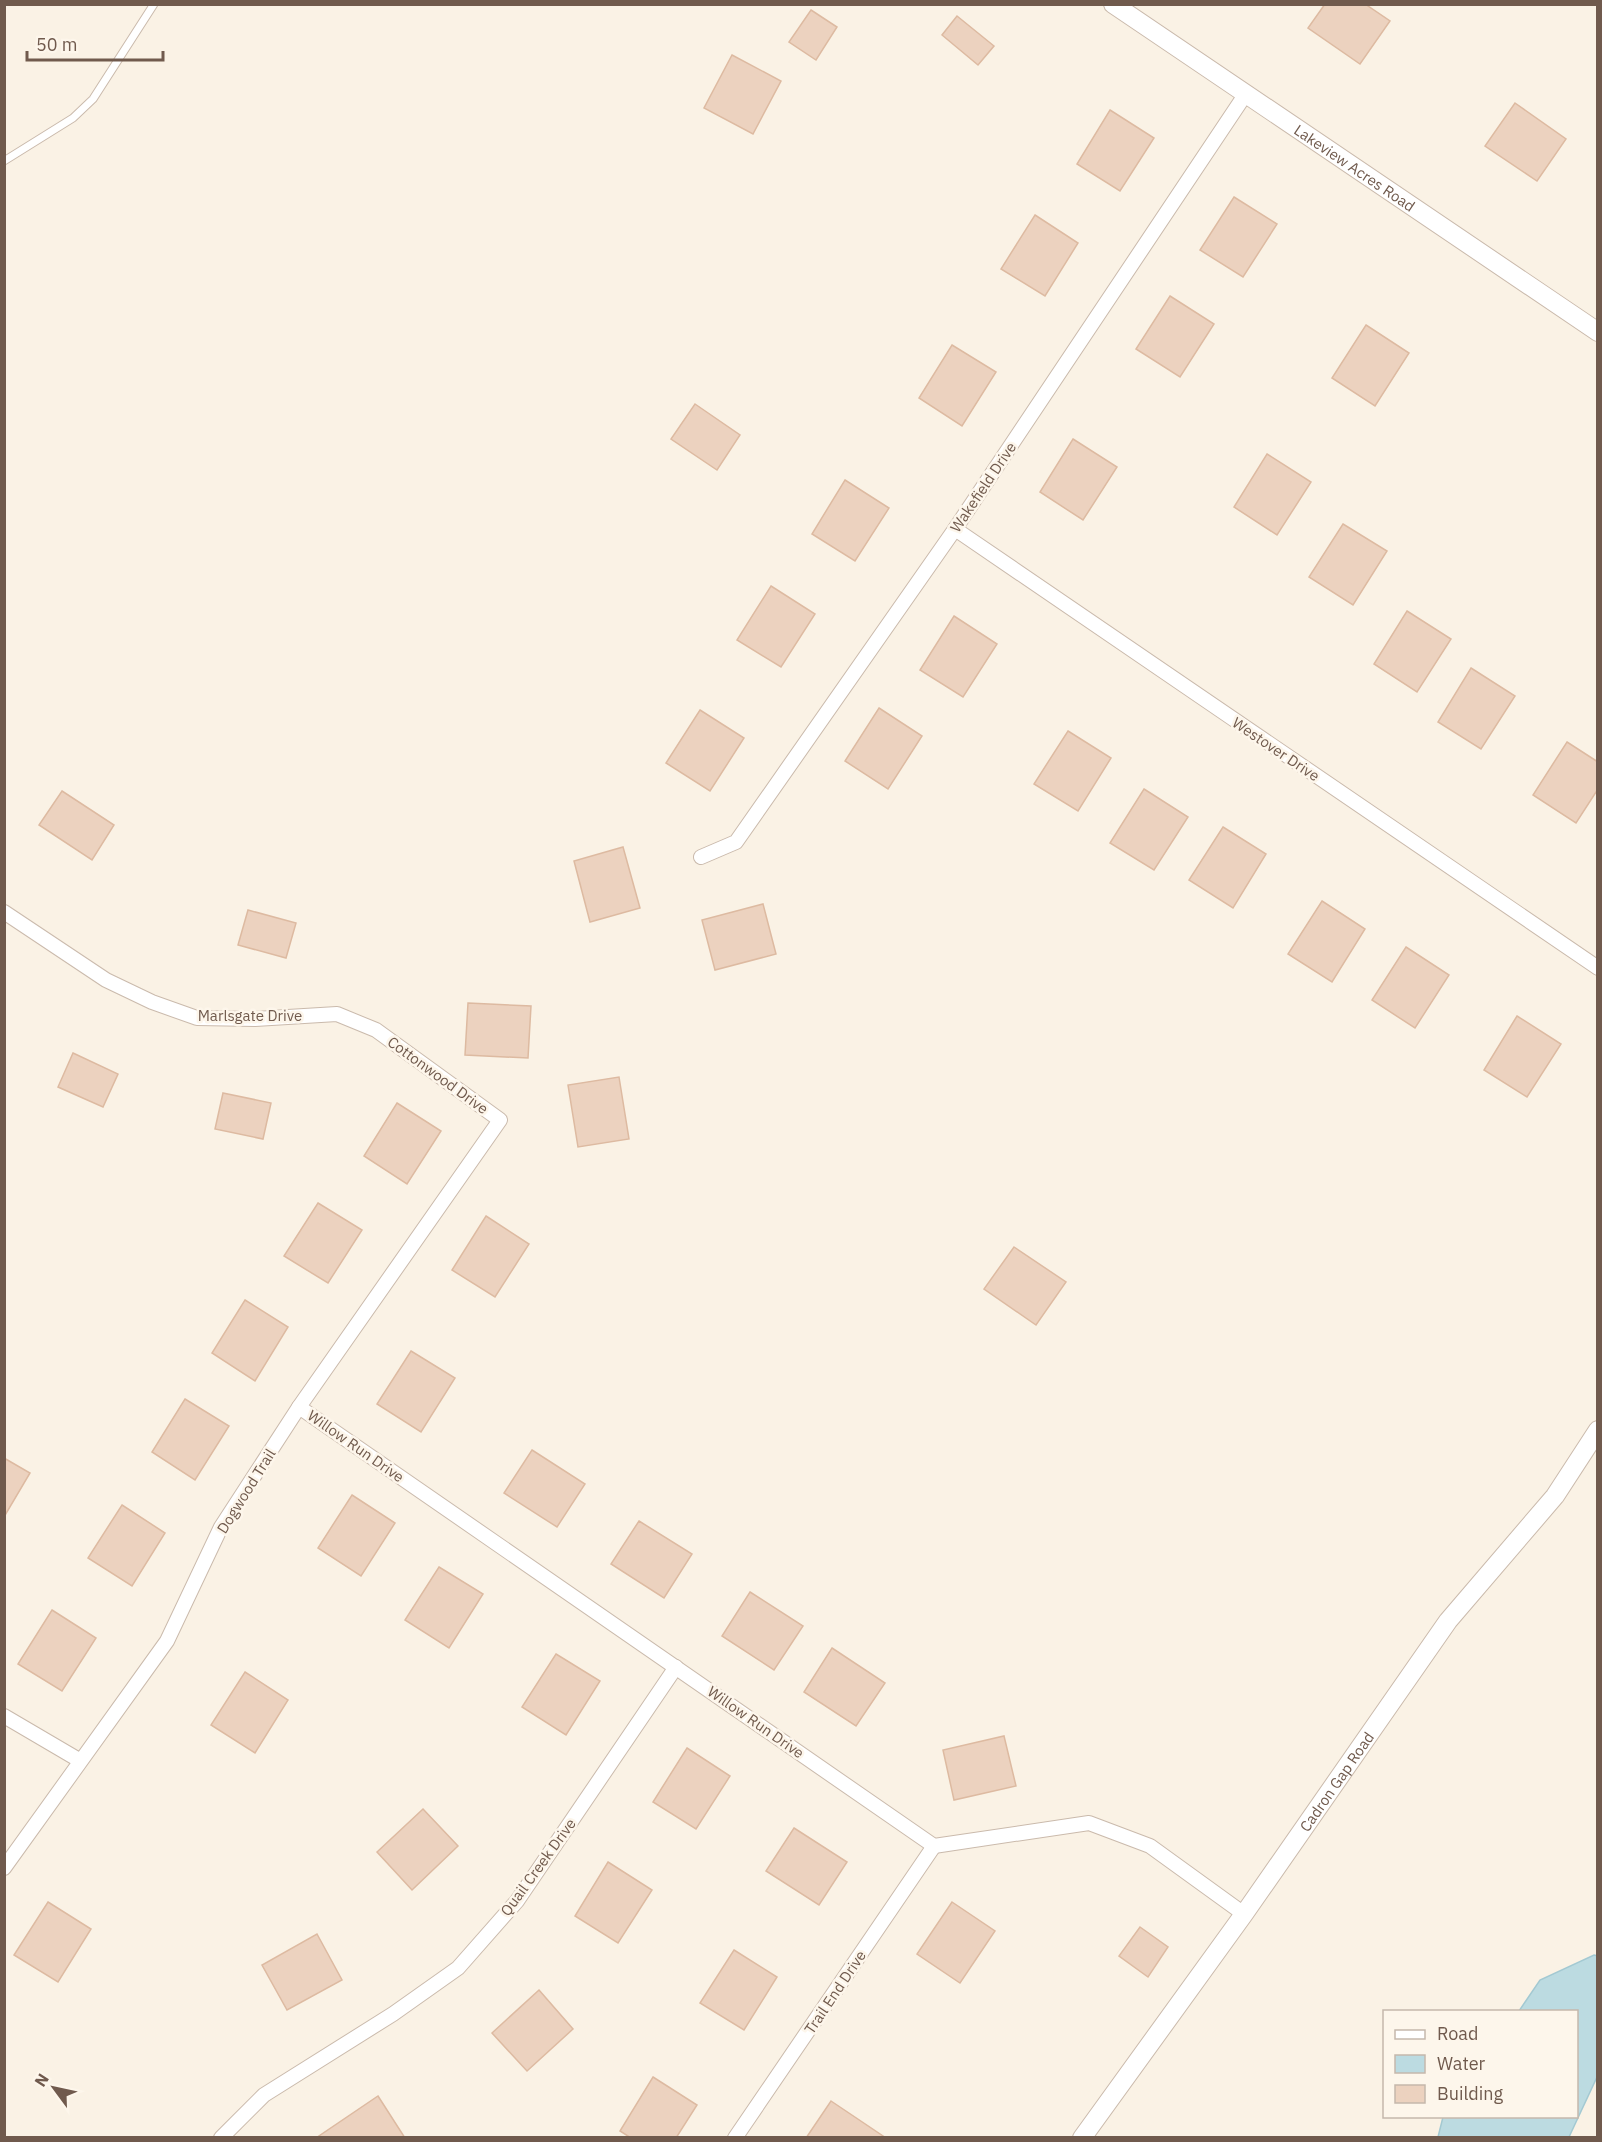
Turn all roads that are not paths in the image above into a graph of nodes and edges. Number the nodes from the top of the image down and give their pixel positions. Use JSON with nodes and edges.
{"nodes":[{"id":1,"x":154,"y":4,"type":"edge"},
{"id":2,"x":1113,"y":4,"type":"edge"},
{"id":3,"x":1245,"y":95,"type":"junction"},
{"id":4,"x":4,"y":161,"type":"edge"},
{"id":5,"x":1598,"y":332,"type":"edge"},
{"id":6,"x":955,"y":529,"type":"junction"},
{"id":7,"x":700,"y":857,"type":"dead end"},
{"id":8,"x":4,"y":912,"type":"edge"},
{"id":9,"x":1598,"y":968,"type":"edge"},
{"id":10,"x":376,"y":1030,"type":"joint"},
{"id":11,"x":500,"y":1120,"type":"joint"},
{"id":12,"x":299,"y":1407,"type":"junction"},
{"id":13,"x":1598,"y":1430,"type":"edge"},
{"id":14,"x":675,"y":1667,"type":"junction"},
{"id":15,"x":4,"y":1716,"type":"edge"},
{"id":16,"x":79,"y":1760,"type":"junction"},
{"id":17,"x":934,"y":1846,"type":"junction"},
{"id":18,"x":4,"y":1868,"type":"edge"},
{"id":19,"x":1244,"y":1914,"type":"junction"},
{"id":20,"x":221,"y":2138,"type":"edge"},
{"id":21,"x":735,"y":2138,"type":"edge"},
{"id":22,"x":1082,"y":2138,"type":"edge"}],
"edges":[{"from":1,"to":4,"type":"lane"},
{"from":2,"to":3,"type":"street","name":"Lakeview Acres Road"},
{"from":3,"to":5,"type":"street","name":"Lakeview Acres Road"},
{"from":3,"to":6,"type":"street","name":"Wakefield Drive"},
{"from":6,"to":7,"type":"street","name":"Wakefield Drive"},
{"from":6,"to":9,"type":"street","name":"Westover Drive"},
{"from":8,"to":10,"type":"street","name":"Marlsgate Drive"},
{"from":10,"to":11,"type":"street","name":"Cottonwood Drive"},
{"from":11,"to":12,"type":"street","name":"Dogwood Trail"},
{"from":12,"to":14,"type":"street","name":"Willow Run Drive"},
{"from":12,"to":16,"type":"street","name":"Dogwood Trail"},
{"from":13,"to":19,"type":"street","name":"Cadron Gap Road"},
{"from":14,"to":17,"type":"street","name":"Willow Run Drive"},
{"from":14,"to":20,"type":"street","name":"Quail Creek Drive"},
{"from":15,"to":16,"type":"street"},
{"from":16,"to":18,"type":"street","name":"Dogwood Trail"},
{"from":17,"to":19,"type":"street"},
{"from":17,"to":21,"type":"street","name":"Trail End Drive"},
{"from":19,"to":22,"type":"street","name":"Cadron Gap Road"}]}
